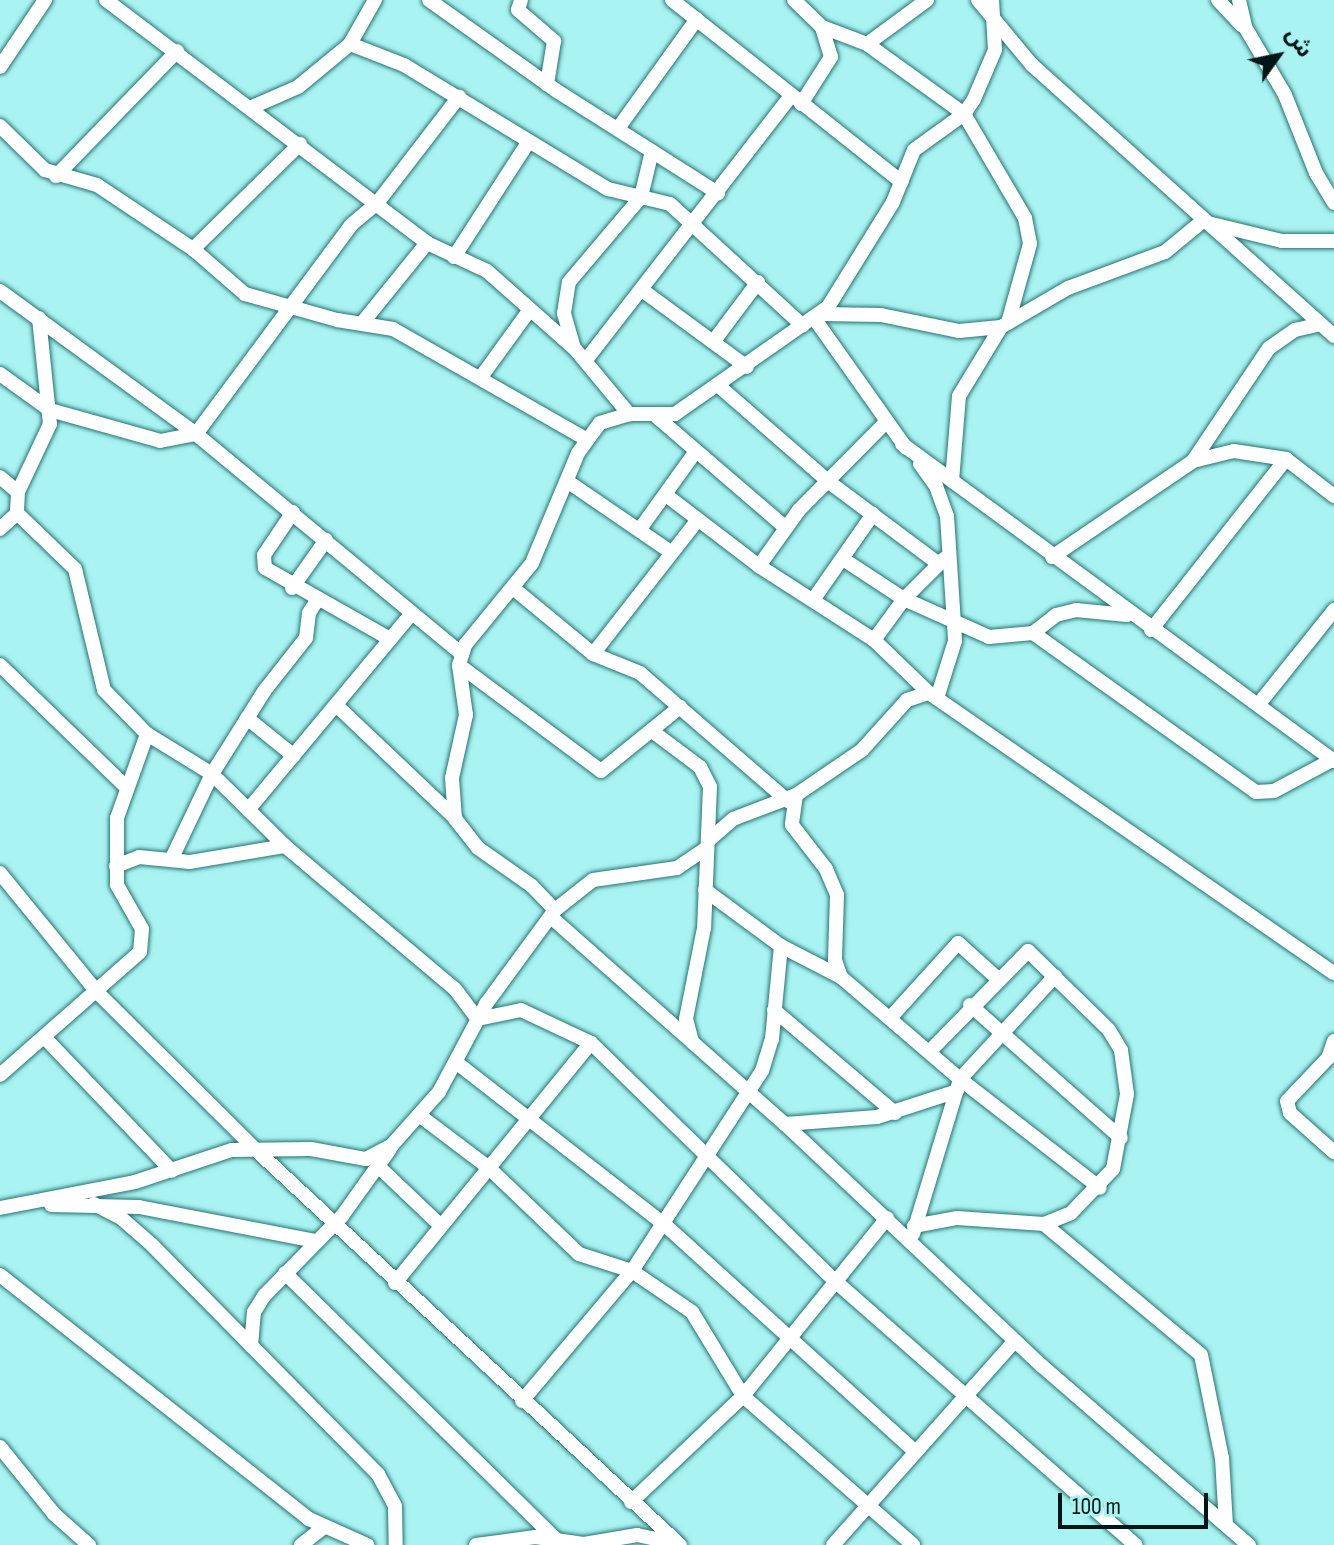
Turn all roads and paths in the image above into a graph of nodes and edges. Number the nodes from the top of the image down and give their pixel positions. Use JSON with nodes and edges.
{"nodes":[{"id":1,"x":45,"y":0,"type":"edge"},
{"id":2,"x":106,"y":0,"type":"edge"},
{"id":3,"x":375,"y":0,"type":"edge"},
{"id":4,"x":429,"y":0,"type":"edge"},
{"id":5,"x":521,"y":0,"type":"edge"},
{"id":6,"x":672,"y":0,"type":"edge"},
{"id":7,"x":794,"y":0,"type":"edge"},
{"id":8,"x":927,"y":0,"type":"edge"},
{"id":9,"x":978,"y":0,"type":"edge"},
{"id":10,"x":992,"y":0,"type":"edge"},
{"id":11,"x":1218,"y":0,"type":"edge"},
{"id":12,"x":1239,"y":0,"type":"edge"},
{"id":13,"x":697,"y":19,"type":"junction"},
{"id":14,"x":993,"y":19,"type":"junction"},
{"id":15,"x":822,"y":27,"type":"junction"},
{"id":16,"x":1249,"y":34,"type":"junction"},
{"id":17,"x":350,"y":44,"type":"junction"},
{"id":18,"x":867,"y":44,"type":"junction"},
{"id":19,"x":177,"y":51,"type":"junction"},
{"id":20,"x":0,"y":67,"type":"edge"},
{"id":21,"x":547,"y":84,"type":"junction"},
{"id":22,"x":459,"y":97,"type":"junction"},
{"id":23,"x":796,"y":100,"type":"junction"},
{"id":24,"x":250,"y":108,"type":"junction"},
{"id":25,"x":964,"y":114,"type":"junction"},
{"id":26,"x":0,"y":126,"type":"edge"},
{"id":27,"x":619,"y":127,"type":"junction"},
{"id":28,"x":529,"y":141,"type":"junction"},
{"id":29,"x":300,"y":144,"type":"junction"},
{"id":30,"x":652,"y":151,"type":"junction"},
{"id":31,"x":56,"y":176,"type":"junction"},
{"id":32,"x":902,"y":182,"type":"junction"},
{"id":33,"x":718,"y":193,"type":"junction"},
{"id":34,"x":641,"y":197,"type":"junction"},
{"id":35,"x":378,"y":202,"type":"junction"},
{"id":36,"x":1334,"y":203,"type":"edge"},
{"id":37,"x":1206,"y":222,"type":"junction"},
{"id":38,"x":696,"y":223,"type":"junction"},
{"id":39,"x":1334,"y":241,"type":"edge"},
{"id":40,"x":427,"y":243,"type":"junction"},
{"id":41,"x":193,"y":249,"type":"junction"},
{"id":42,"x":454,"y":257,"type":"junction"},
{"id":43,"x":758,"y":282,"type":"junction"},
{"id":44,"x":642,"y":290,"type":"junction"},
{"id":45,"x":0,"y":291,"type":"edge"},
{"id":46,"x":290,"y":309,"type":"junction"},
{"id":47,"x":529,"y":311,"type":"junction"},
{"id":48,"x":39,"y":318,"type":"junction"},
{"id":49,"x":812,"y":319,"type":"junction"},
{"id":50,"x":363,"y":322,"type":"junction"},
{"id":51,"x":1004,"y":325,"type":"junction"},
{"id":52,"x":1330,"y":333,"type":"edge"},
{"id":53,"x":713,"y":342,"type":"junction"},
{"id":54,"x":580,"y":354,"type":"junction"},
{"id":55,"x":747,"y":367,"type":"junction"},
{"id":56,"x":0,"y":374,"type":"edge"},
{"id":57,"x":481,"y":377,"type":"junction"},
{"id":58,"x":720,"y":387,"type":"junction"},
{"id":59,"x":50,"y":410,"type":"junction"},
{"id":60,"x":629,"y":414,"type":"junction"},
{"id":61,"x":657,"y":417,"type":"junction"},
{"id":62,"x":887,"y":421,"type":"junction"},
{"id":63,"x":196,"y":434,"type":"junction"},
{"id":64,"x":586,"y":439,"type":"junction"},
{"id":65,"x":902,"y":444,"type":"junction"},
{"id":66,"x":696,"y":451,"type":"junction"},
{"id":67,"x":1286,"y":459,"type":"junction"},
{"id":68,"x":1193,"y":461,"type":"junction"},
{"id":69,"x":0,"y":477,"type":"edge"},
{"id":70,"x":567,"y":481,"type":"junction"},
{"id":71,"x":952,"y":481,"type":"junction"},
{"id":72,"x":829,"y":482,"type":"junction"},
{"id":73,"x":18,"y":492,"type":"junction"},
{"id":74,"x":666,"y":495,"type":"junction"},
{"id":75,"x":1334,"y":496,"type":"edge"},
{"id":76,"x":293,"y":512,"type":"junction"},
{"id":77,"x":17,"y":513,"type":"junction"},
{"id":78,"x":873,"y":514,"type":"junction"},
{"id":79,"x":697,"y":521,"type":"junction"},
{"id":80,"x":786,"y":528,"type":"junction"},
{"id":81,"x":0,"y":529,"type":"edge"},
{"id":82,"x":640,"y":529,"type":"junction"},
{"id":83,"x":326,"y":540,"type":"junction"},
{"id":84,"x":672,"y":553,"type":"junction"},
{"id":85,"x":1052,"y":557,"type":"junction"},
{"id":86,"x":843,"y":559,"type":"junction"},
{"id":87,"x":943,"y":559,"type":"junction"},
{"id":88,"x":759,"y":566,"type":"junction"},
{"id":89,"x":292,"y":588,"type":"junction"},
{"id":90,"x":513,"y":588,"type":"junction"},
{"id":91,"x":904,"y":599,"type":"junction"},
{"id":92,"x":317,"y":600,"type":"junction"},
{"id":93,"x":813,"y":600,"type":"junction"},
{"id":94,"x":1334,"y":610,"type":"edge"},
{"id":95,"x":412,"y":613,"type":"junction"},
{"id":96,"x":1130,"y":615,"type":"junction"},
{"id":97,"x":954,"y":624,"type":"junction"},
{"id":98,"x":1151,"y":630,"type":"junction"},
{"id":99,"x":1033,"y":633,"type":"junction"},
{"id":100,"x":390,"y":639,"type":"junction"},
{"id":101,"x":874,"y":640,"type":"junction"},
{"id":102,"x":593,"y":654,"type":"junction"},
{"id":103,"x":460,"y":659,"type":"junction"},
{"id":104,"x":0,"y":665,"type":"edge"},
{"id":105,"x":933,"y":694,"type":"junction"},
{"id":106,"x":336,"y":705,"type":"junction"},
{"id":107,"x":1258,"y":705,"type":"junction"},
{"id":108,"x":680,"y":707,"type":"junction"},
{"id":109,"x":247,"y":718,"type":"junction"},
{"id":110,"x":652,"y":731,"type":"junction"},
{"id":111,"x":147,"y":734,"type":"junction"},
{"id":112,"x":294,"y":756,"type":"junction"},
{"id":113,"x":1333,"y":761,"type":"edge"},
{"id":114,"x":212,"y":774,"type":"junction"},
{"id":115,"x":125,"y":786,"type":"junction"},
{"id":116,"x":792,"y":798,"type":"junction"},
{"id":117,"x":248,"y":810,"type":"junction"},
{"id":118,"x":455,"y":819,"type":"junction"},
{"id":119,"x":707,"y":844,"type":"junction"},
{"id":120,"x":285,"y":846,"type":"junction"},
{"id":121,"x":171,"y":860,"type":"junction"},
{"id":122,"x":116,"y":866,"type":"junction"},
{"id":123,"x":1,"y":876,"type":"edge"},
{"id":124,"x":705,"y":890,"type":"junction"},
{"id":125,"x":554,"y":914,"type":"junction"},
{"id":126,"x":781,"y":946,"type":"junction"},
{"id":127,"x":1334,"y":973,"type":"edge"},
{"id":128,"x":1055,"y":976,"type":"junction"},
{"id":129,"x":841,"y":977,"type":"junction"},
{"id":130,"x":997,"y":978,"type":"junction"},
{"id":131,"x":97,"y":992,"type":"junction"},
{"id":132,"x":970,"y":1005,"type":"junction"},
{"id":133,"x":774,"y":1010,"type":"junction"},
{"id":134,"x":891,"y":1017,"type":"junction"},
{"id":135,"x":478,"y":1019,"type":"junction"},
{"id":136,"x":1002,"y":1033,"type":"junction"},
{"id":137,"x":44,"y":1037,"type":"junction"},
{"id":138,"x":1334,"y":1041,"type":"edge"},
{"id":139,"x":692,"y":1042,"type":"junction"},
{"id":140,"x":591,"y":1043,"type":"junction"},
{"id":141,"x":929,"y":1052,"type":"junction"},
{"id":142,"x":457,"y":1063,"type":"junction"},
{"id":143,"x":0,"y":1075,"type":"edge"},
{"id":144,"x":958,"y":1085,"type":"junction"},
{"id":145,"x":746,"y":1092,"type":"junction"},
{"id":146,"x":895,"y":1113,"type":"junction"},
{"id":147,"x":419,"y":1115,"type":"junction"},
{"id":148,"x":531,"y":1117,"type":"junction"},
{"id":149,"x":785,"y":1124,"type":"junction"},
{"id":150,"x":1121,"y":1138,"type":"junction"},
{"id":151,"x":392,"y":1145,"type":"junction"},
{"id":152,"x":255,"y":1149,"type":"junction"},
{"id":153,"x":1334,"y":1152,"type":"edge"},
{"id":154,"x":707,"y":1160,"type":"junction"},
{"id":155,"x":378,"y":1166,"type":"junction"},
{"id":156,"x":489,"y":1168,"type":"junction"},
{"id":157,"x":172,"y":1171,"type":"junction"},
{"id":158,"x":1100,"y":1188,"type":"junction"},
{"id":159,"x":94,"y":1204,"type":"junction"},
{"id":160,"x":16,"y":1205,"type":"junction"},
{"id":161,"x":0,"y":1208,"type":"edge"},
{"id":162,"x":887,"y":1218,"type":"junction"},
{"id":163,"x":332,"y":1224,"type":"junction"},
{"id":164,"x":664,"y":1224,"type":"junction"},
{"id":165,"x":1044,"y":1224,"type":"junction"},
{"id":166,"x":441,"y":1226,"type":"junction"},
{"id":167,"x":914,"y":1226,"type":"junction"},
{"id":168,"x":315,"y":1241,"type":"junction"},
{"id":169,"x":911,"y":1242,"type":"junction"},
{"id":170,"x":632,"y":1271,"type":"junction"},
{"id":171,"x":285,"y":1273,"type":"junction"},
{"id":172,"x":0,"y":1275,"type":"edge"},
{"id":173,"x":835,"y":1281,"type":"junction"},
{"id":174,"x":395,"y":1283,"type":"junction"},
{"id":175,"x":789,"y":1339,"type":"junction"},
{"id":176,"x":1015,"y":1341,"type":"junction"},
{"id":177,"x":251,"y":1346,"type":"junction"},
{"id":178,"x":964,"y":1395,"type":"junction"},
{"id":179,"x":743,"y":1396,"type":"junction"},
{"id":180,"x":522,"y":1401,"type":"junction"},
{"id":181,"x":0,"y":1447,"type":"edge"},
{"id":182,"x":914,"y":1451,"type":"junction"},
{"id":183,"x":631,"y":1502,"type":"junction"},
{"id":184,"x":867,"y":1503,"type":"junction"},
{"id":185,"x":1226,"y":1525,"type":"junction"},
{"id":186,"x":323,"y":1528,"type":"junction"},
{"id":187,"x":559,"y":1543,"type":"edge"},
{"id":188,"x":679,"y":1544,"type":"edge"},
{"id":189,"x":1247,"y":1544,"type":"edge"},
{"id":190,"x":89,"y":1545,"type":"edge"},
{"id":191,"x":301,"y":1545,"type":"edge"},
{"id":192,"x":367,"y":1545,"type":"edge"},
{"id":193,"x":396,"y":1545,"type":"edge"},
{"id":194,"x":476,"y":1545,"type":"edge"},
{"id":195,"x":833,"y":1545,"type":"edge"},
{"id":196,"x":913,"y":1545,"type":"edge"},
{"id":197,"x":1135,"y":1545,"type":"edge"}],
"edges":[{"from":1,"to":20,"type":"street"},
{"from":2,"to":19,"type":"street"},
{"from":3,"to":17,"type":"street"},
{"from":4,"to":21,"type":"street"},
{"from":5,"to":21,"type":"street"},
{"from":6,"to":13,"type":"street"},
{"from":7,"to":15,"type":"street"},
{"from":8,"to":18,"type":"street"},
{"from":9,"to":14,"type":"street"},
{"from":10,"to":14,"type":"street"},
{"from":11,"to":16,"type":"street"},
{"from":12,"to":16,"type":"street"},
{"from":13,"to":23,"type":"street"},
{"from":13,"to":27,"type":"street"},
{"from":14,"to":25,"type":"street"},
{"from":14,"to":37,"type":"street"},
{"from":15,"to":18,"type":"street"},
{"from":15,"to":23,"type":"street"},
{"from":16,"to":36,"type":"street"},
{"from":17,"to":22,"type":"street"},
{"from":17,"to":24,"type":"street"},
{"from":18,"to":25,"type":"street"},
{"from":19,"to":24,"type":"street"},
{"from":19,"to":31,"type":"street"},
{"from":21,"to":27,"type":"street"},
{"from":22,"to":28,"type":"street"},
{"from":22,"to":35,"type":"street"},
{"from":23,"to":32,"type":"street"},
{"from":23,"to":33,"type":"street"},
{"from":24,"to":29,"type":"street"},
{"from":25,"to":32,"type":"street"},
{"from":25,"to":51,"type":"street"},
{"from":26,"to":31,"type":"street"},
{"from":27,"to":30,"type":"street"},
{"from":28,"to":34,"type":"street"},
{"from":28,"to":42,"type":"street"},
{"from":29,"to":35,"type":"street"},
{"from":29,"to":41,"type":"street"},
{"from":30,"to":33,"type":"street"},
{"from":30,"to":34,"type":"street"},
{"from":31,"to":41,"type":"street"},
{"from":32,"to":49,"type":"street"},
{"from":33,"to":38,"type":"street"},
{"from":34,"to":38,"type":"street"},
{"from":34,"to":54,"type":"street"},
{"from":35,"to":40,"type":"street"},
{"from":35,"to":46,"type":"street"},
{"from":37,"to":39,"type":"street"},
{"from":37,"to":51,"type":"street"},
{"from":37,"to":52,"type":"street"},
{"from":38,"to":43,"type":"street"},
{"from":38,"to":44,"type":"street"},
{"from":40,"to":42,"type":"street"},
{"from":40,"to":50,"type":"street"},
{"from":41,"to":46,"type":"street"},
{"from":42,"to":47,"type":"street"},
{"from":43,"to":49,"type":"street"},
{"from":43,"to":53,"type":"street"},
{"from":44,"to":53,"type":"street"},
{"from":44,"to":54,"type":"street"},
{"from":45,"to":48,"type":"street"},
{"from":46,"to":50,"type":"street"},
{"from":46,"to":63,"type":"street"},
{"from":47,"to":54,"type":"street"},
{"from":47,"to":57,"type":"street"},
{"from":48,"to":59,"type":"street"},
{"from":48,"to":63,"type":"street"},
{"from":49,"to":51,"type":"street"},
{"from":49,"to":55,"type":"street"},
{"from":49,"to":62,"type":"street"},
{"from":50,"to":57,"type":"street"},
{"from":51,"to":71,"type":"street"},
{"from":52,"to":68,"type":"street"},
{"from":53,"to":55,"type":"street"},
{"from":54,"to":60,"type":"street"},
{"from":55,"to":58,"type":"street"},
{"from":56,"to":59,"type":"street"},
{"from":57,"to":64,"type":"street"},
{"from":58,"to":61,"type":"street"},
{"from":58,"to":72,"type":"street"},
{"from":59,"to":63,"type":"street"},
{"from":59,"to":73,"type":"street"},
{"from":60,"to":61,"type":"street"},
{"from":60,"to":64,"type":"street"},
{"from":61,"to":66,"type":"street"},
{"from":62,"to":65,"type":"street"},
{"from":62,"to":72,"type":"street"},
{"from":63,"to":76,"type":"street"},
{"from":64,"to":70,"type":"street"},
{"from":65,"to":71,"type":"street"},
{"from":65,"to":87,"type":"street"},
{"from":66,"to":74,"type":"street"},
{"from":66,"to":80,"type":"street"},
{"from":67,"to":68,"type":"street"},
{"from":67,"to":75,"type":"street"},
{"from":67,"to":98,"type":"street"},
{"from":68,"to":85,"type":"street"},
{"from":69,"to":73,"type":"street"},
{"from":70,"to":82,"type":"street"},
{"from":70,"to":90,"type":"street"},
{"from":71,"to":85,"type":"street"},
{"from":72,"to":78,"type":"street"},
{"from":72,"to":80,"type":"street"},
{"from":73,"to":77,"type":"street"},
{"from":74,"to":79,"type":"street"},
{"from":74,"to":82,"type":"street"},
{"from":76,"to":83,"type":"street"},
{"from":76,"to":89,"type":"street"},
{"from":77,"to":81,"type":"street"},
{"from":77,"to":111,"type":"street"},
{"from":78,"to":86,"type":"street"},
{"from":78,"to":87,"type":"street"},
{"from":79,"to":84,"type":"street"},
{"from":79,"to":88,"type":"street"},
{"from":80,"to":88,"type":"street"},
{"from":82,"to":84,"type":"street"},
{"from":83,"to":89,"type":"street"},
{"from":83,"to":95,"type":"street"},
{"from":84,"to":102,"type":"street"},
{"from":85,"to":96,"type":"street"},
{"from":86,"to":91,"type":"street"},
{"from":86,"to":93,"type":"street"},
{"from":87,"to":91,"type":"street"},
{"from":87,"to":97,"type":"street"},
{"from":88,"to":93,"type":"street"},
{"from":89,"to":92,"type":"street"},
{"from":90,"to":102,"type":"street"},
{"from":90,"to":103,"type":"street"},
{"from":91,"to":97,"type":"street"},
{"from":91,"to":101,"type":"street"},
{"from":92,"to":100,"type":"street"},
{"from":92,"to":109,"type":"street"},
{"from":93,"to":101,"type":"street"},
{"from":94,"to":107,"type":"street"},
{"from":95,"to":100,"type":"street"},
{"from":95,"to":103,"type":"street"},
{"from":96,"to":98,"type":"street"},
{"from":96,"to":99,"type":"street"},
{"from":97,"to":99,"type":"street"},
{"from":97,"to":105,"type":"street"},
{"from":98,"to":107,"type":"street"},
{"from":99,"to":113,"type":"street"},
{"from":100,"to":106,"type":"street"},
{"from":101,"to":105,"type":"street"},
{"from":102,"to":108,"type":"street"},
{"from":103,"to":110,"type":"street"},
{"from":103,"to":118,"type":"street"},
{"from":104,"to":115,"type":"street"},
{"from":105,"to":116,"type":"street"},
{"from":105,"to":127,"type":"street"},
{"from":106,"to":112,"type":"street"},
{"from":106,"to":118,"type":"street"},
{"from":107,"to":113,"type":"street"},
{"from":108,"to":110,"type":"street"},
{"from":108,"to":116,"type":"street"},
{"from":109,"to":112,"type":"street"},
{"from":109,"to":114,"type":"street"},
{"from":110,"to":119,"type":"street"},
{"from":111,"to":114,"type":"street"},
{"from":111,"to":115,"type":"street"},
{"from":112,"to":117,"type":"street"},
{"from":114,"to":117,"type":"street"},
{"from":114,"to":121,"type":"street"},
{"from":115,"to":122,"type":"street"},
{"from":116,"to":119,"type":"street"},
{"from":116,"to":129,"type":"street"},
{"from":117,"to":120,"type":"street"},
{"from":118,"to":125,"type":"street"},
{"from":119,"to":124,"type":"street"},
{"from":119,"to":125,"type":"street"},
{"from":120,"to":121,"type":"street"},
{"from":120,"to":135,"type":"street"},
{"from":121,"to":122,"type":"street"},
{"from":122,"to":131,"type":"street"},
{"from":123,"to":131,"type":"street"},
{"from":124,"to":126,"type":"street"},
{"from":124,"to":139,"type":"street"},
{"from":125,"to":135,"type":"street"},
{"from":125,"to":139,"type":"street"},
{"from":126,"to":129,"type":"street"},
{"from":126,"to":133,"type":"street"},
{"from":128,"to":130,"type":"street"},
{"from":128,"to":136,"type":"street"},
{"from":128,"to":150,"type":"street"},
{"from":129,"to":134,"type":"street"},
{"from":130,"to":132,"type":"street"},
{"from":130,"to":134,"type":"street"},
{"from":131,"to":137,"type":"street"},
{"from":131,"to":152,"type":"street"},
{"from":132,"to":136,"type":"street"},
{"from":132,"to":141,"type":"street"},
{"from":133,"to":145,"type":"street"},
{"from":133,"to":146,"type":"street"},
{"from":134,"to":141,"type":"street"},
{"from":135,"to":140,"type":"street"},
{"from":135,"to":142,"type":"street"},
{"from":136,"to":144,"type":"street"},
{"from":136,"to":150,"type":"street"},
{"from":137,"to":143,"type":"street"},
{"from":137,"to":157,"type":"street"},
{"from":138,"to":153,"type":"street"},
{"from":139,"to":145,"type":"street"},
{"from":140,"to":148,"type":"street"},
{"from":140,"to":154,"type":"street"},
{"from":141,"to":144,"type":"street"},
{"from":142,"to":147,"type":"street"},
{"from":142,"to":148,"type":"street"},
{"from":144,"to":146,"type":"street"},
{"from":144,"to":158,"type":"street"},
{"from":144,"to":167,"type":"street"},
{"from":145,"to":149,"type":"street"},
{"from":145,"to":154,"type":"street"},
{"from":146,"to":149,"type":"street"},
{"from":147,"to":151,"type":"street"},
{"from":147,"to":156,"type":"street"},
{"from":148,"to":156,"type":"street"},
{"from":148,"to":164,"type":"street"},
{"from":149,"to":162,"type":"street"},
{"from":150,"to":158,"type":"street"},
{"from":151,"to":152,"type":"street"},
{"from":151,"to":155,"type":"street"},
{"from":152,"to":157,"type":"street"},
{"from":152,"to":163,"type":"street"},
{"from":154,"to":164,"type":"street"},
{"from":154,"to":173,"type":"street"},
{"from":155,"to":163,"type":"street"},
{"from":155,"to":166,"type":"street"},
{"from":156,"to":166,"type":"street"},
{"from":156,"to":170,"type":"street"},
{"from":157,"to":160,"type":"street"},
{"from":158,"to":165,"type":"street"},
{"from":159,"to":160,"type":"street"},
{"from":159,"to":168,"type":"street"},
{"from":159,"to":177,"type":"street"},
{"from":160,"to":161,"type":"street"},
{"from":162,"to":169,"type":"street"},
{"from":162,"to":173,"type":"street"},
{"from":163,"to":168,"type":"street"},
{"from":163,"to":174,"type":"street"},
{"from":164,"to":170,"type":"street"},
{"from":164,"to":175,"type":"street"},
{"from":165,"to":167,"type":"street"},
{"from":165,"to":185,"type":"street"},
{"from":166,"to":174,"type":"street"},
{"from":167,"to":169,"type":"street"},
{"from":168,"to":171,"type":"street"},
{"from":169,"to":176,"type":"street"},
{"from":170,"to":179,"type":"street"},
{"from":170,"to":180,"type":"street"},
{"from":171,"to":177,"type":"street"},
{"from":171,"to":187,"type":"street"},
{"from":172,"to":186,"type":"street"},
{"from":173,"to":175,"type":"street"},
{"from":173,"to":178,"type":"street"},
{"from":174,"to":180,"type":"street"},
{"from":175,"to":179,"type":"street"},
{"from":175,"to":182,"type":"street"},
{"from":176,"to":178,"type":"street"},
{"from":176,"to":185,"type":"street"},
{"from":177,"to":193,"type":"street"},
{"from":178,"to":182,"type":"street"},
{"from":178,"to":197,"type":"street"},
{"from":179,"to":183,"type":"street"},
{"from":179,"to":184,"type":"street"},
{"from":180,"to":183,"type":"street"},
{"from":181,"to":190,"type":"street"},
{"from":182,"to":184,"type":"street"},
{"from":183,"to":188,"type":"street"},
{"from":184,"to":195,"type":"street"},
{"from":184,"to":196,"type":"street"},
{"from":185,"to":189,"type":"street"},
{"from":186,"to":191,"type":"street"},
{"from":186,"to":192,"type":"street"},
{"from":187,"to":188,"type":"street"},
{"from":187,"to":194,"type":"street"}]}
